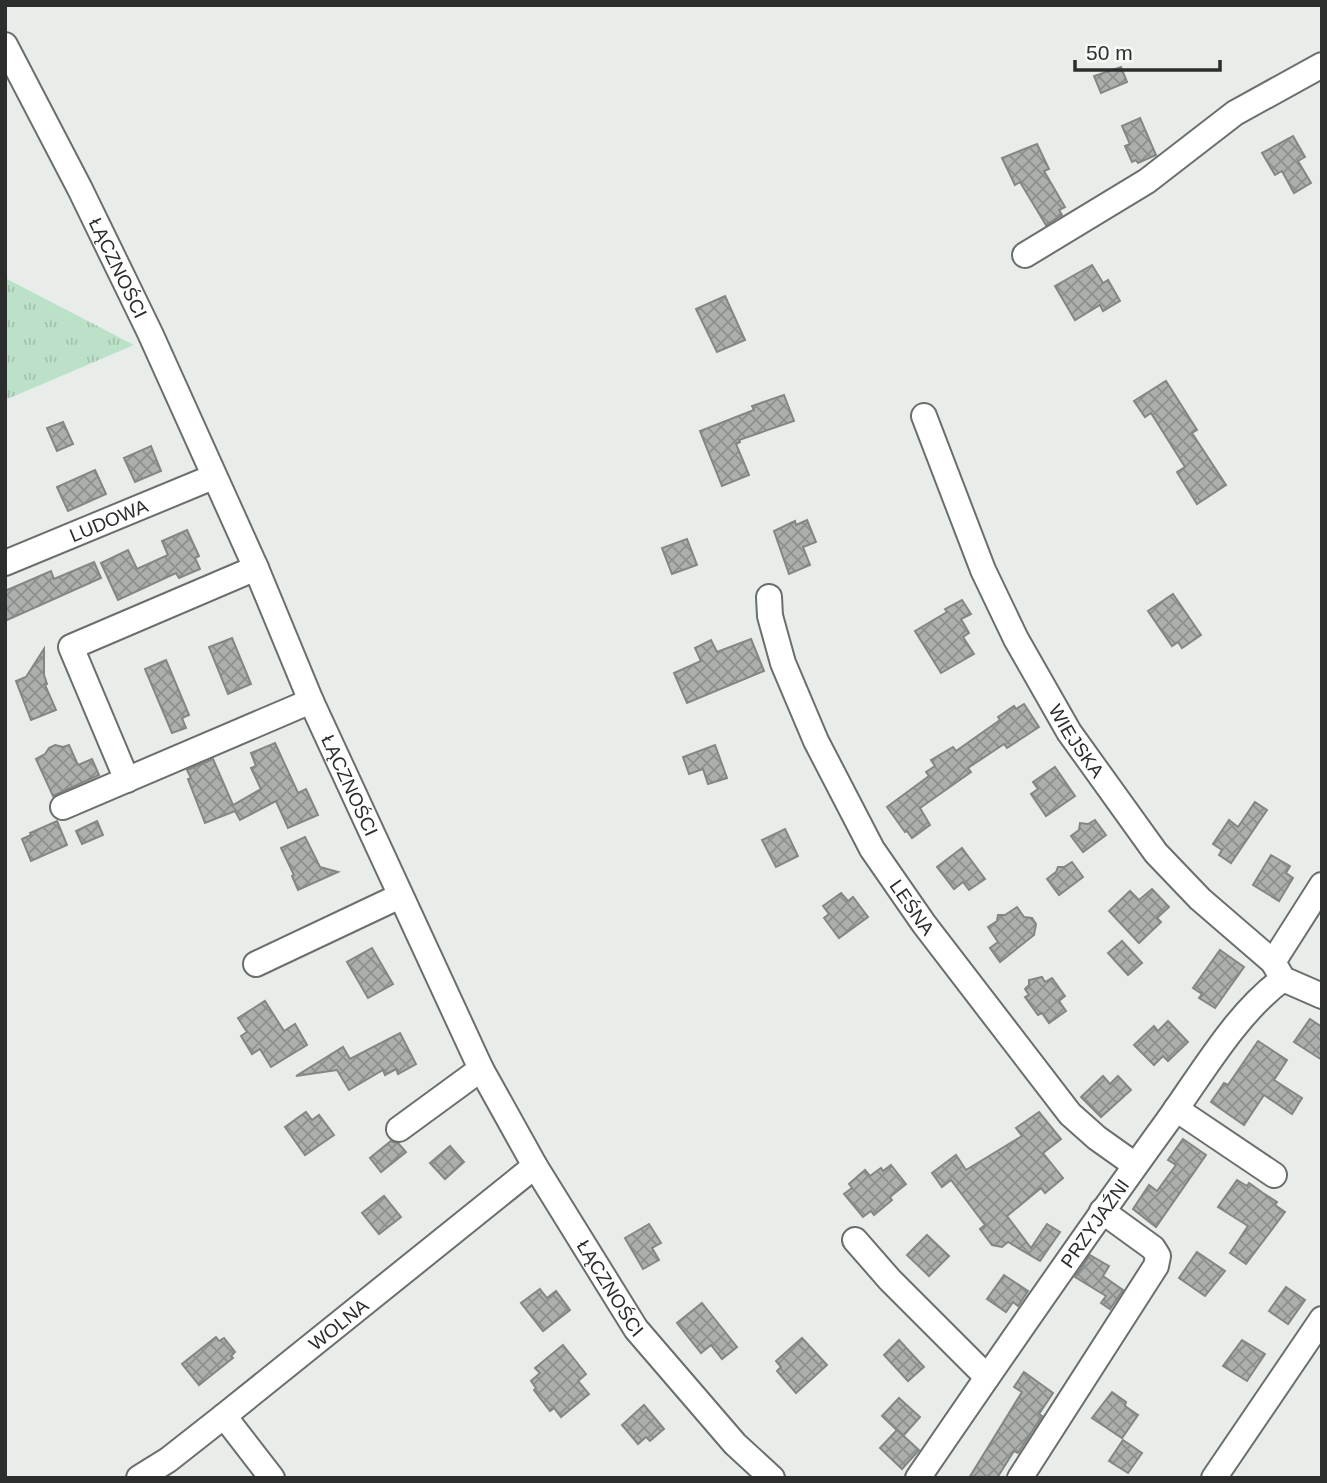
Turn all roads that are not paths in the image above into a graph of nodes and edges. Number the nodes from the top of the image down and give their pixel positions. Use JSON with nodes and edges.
{"nodes":[{"id":1,"x":5,"y":45,"type":"edge"},
{"id":2,"x":1322,"y":65,"type":"edge"},
{"id":3,"x":1025,"y":255,"type":"dead end"},
{"id":4,"x":924,"y":416,"type":"dead end"},
{"id":5,"x":213,"y":477,"type":"junction"},
{"id":6,"x":5,"y":563,"type":"edge"},
{"id":7,"x":256,"y":568,"type":"junction"},
{"id":8,"x":769,"y":597,"type":"dead end"},
{"id":9,"x":311,"y":701,"type":"junction"},
{"id":10,"x":127,"y":780,"type":"junction"},
{"id":11,"x":63,"y":807,"type":"dead end"},
{"id":12,"x":1322,"y":885,"type":"edge"},
{"id":13,"x":400,"y":896,"type":"junction"},
{"id":14,"x":256,"y":964,"type":"dead end"},
{"id":15,"x":1278,"y":970,"type":"junction"},
{"id":16,"x":1322,"y":996,"type":"edge"},
{"id":17,"x":481,"y":1069,"type":"junction"},
{"id":18,"x":1176,"y":1109,"type":"junction"},
{"id":19,"x":399,"y":1129,"type":"dead end"},
{"id":20,"x":1136,"y":1165,"type":"junction"},
{"id":21,"x":535,"y":1166,"type":"junction"},
{"id":22,"x":1274,"y":1175,"type":"dead end"},
{"id":23,"x":1102,"y":1211,"type":"junction"},
{"id":24,"x":855,"y":1240,"type":"dead end"},
{"id":25,"x":1322,"y":1319,"type":"edge"},
{"id":26,"x":987,"y":1377,"type":"junction"},
{"id":27,"x":225,"y":1416,"type":"junction"},
{"id":28,"x":139,"y":1478,"type":"edge"},
{"id":29,"x":272,"y":1478,"type":"edge"},
{"id":30,"x":772,"y":1478,"type":"edge"},
{"id":31,"x":918,"y":1478,"type":"edge"},
{"id":32,"x":1020,"y":1478,"type":"edge"},
{"id":33,"x":1214,"y":1478,"type":"edge"}],
"edges":[{"from":1,"to":5,"type":"street","name":"ŁĄCZNOŚCI"},
{"from":2,"to":3,"type":"street"},
{"from":4,"to":15,"type":"street","name":"WIEJSKA"},
{"from":5,"to":6,"type":"street","name":"LUDOWA"},
{"from":5,"to":7,"type":"street","name":"ŁĄCZNOŚCI"},
{"from":7,"to":9,"type":"street","name":"ŁĄCZNOŚCI"},
{"from":7,"to":10,"type":"street"},
{"from":8,"to":20,"type":"street","name":"LEŚNA"},
{"from":9,"to":10,"type":"street"},
{"from":9,"to":13,"type":"street","name":"ŁĄCZNOŚCI"},
{"from":10,"to":11,"type":"street"},
{"from":12,"to":15,"type":"street","name":"PRZYJAŹNI"},
{"from":13,"to":14,"type":"street"},
{"from":13,"to":17,"type":"street","name":"ŁĄCZNOŚCI"},
{"from":15,"to":16,"type":"street","name":"WIEJSKA"},
{"from":15,"to":18,"type":"street","name":"PRZYJAŹNI"},
{"from":17,"to":19,"type":"street"},
{"from":17,"to":21,"type":"street","name":"ŁĄCZNOŚCI"},
{"from":18,"to":20,"type":"street","name":"PRZYJAŹNI"},
{"from":18,"to":22,"type":"street"},
{"from":20,"to":23,"type":"street","name":"PRZYJAŹNI"},
{"from":21,"to":27,"type":"street","name":"WOLNA"},
{"from":21,"to":30,"type":"street","name":"ŁĄCZNOŚCI"},
{"from":23,"to":26,"type":"street","name":"PRZYJAŹNI"},
{"from":23,"to":32,"type":"street"},
{"from":24,"to":26,"type":"street"},
{"from":25,"to":33,"type":"street"},
{"from":26,"to":31,"type":"street","name":"PRZYJAŹNI"},
{"from":27,"to":28,"type":"street","name":"WOLNA"},
{"from":27,"to":29,"type":"street"}]}
